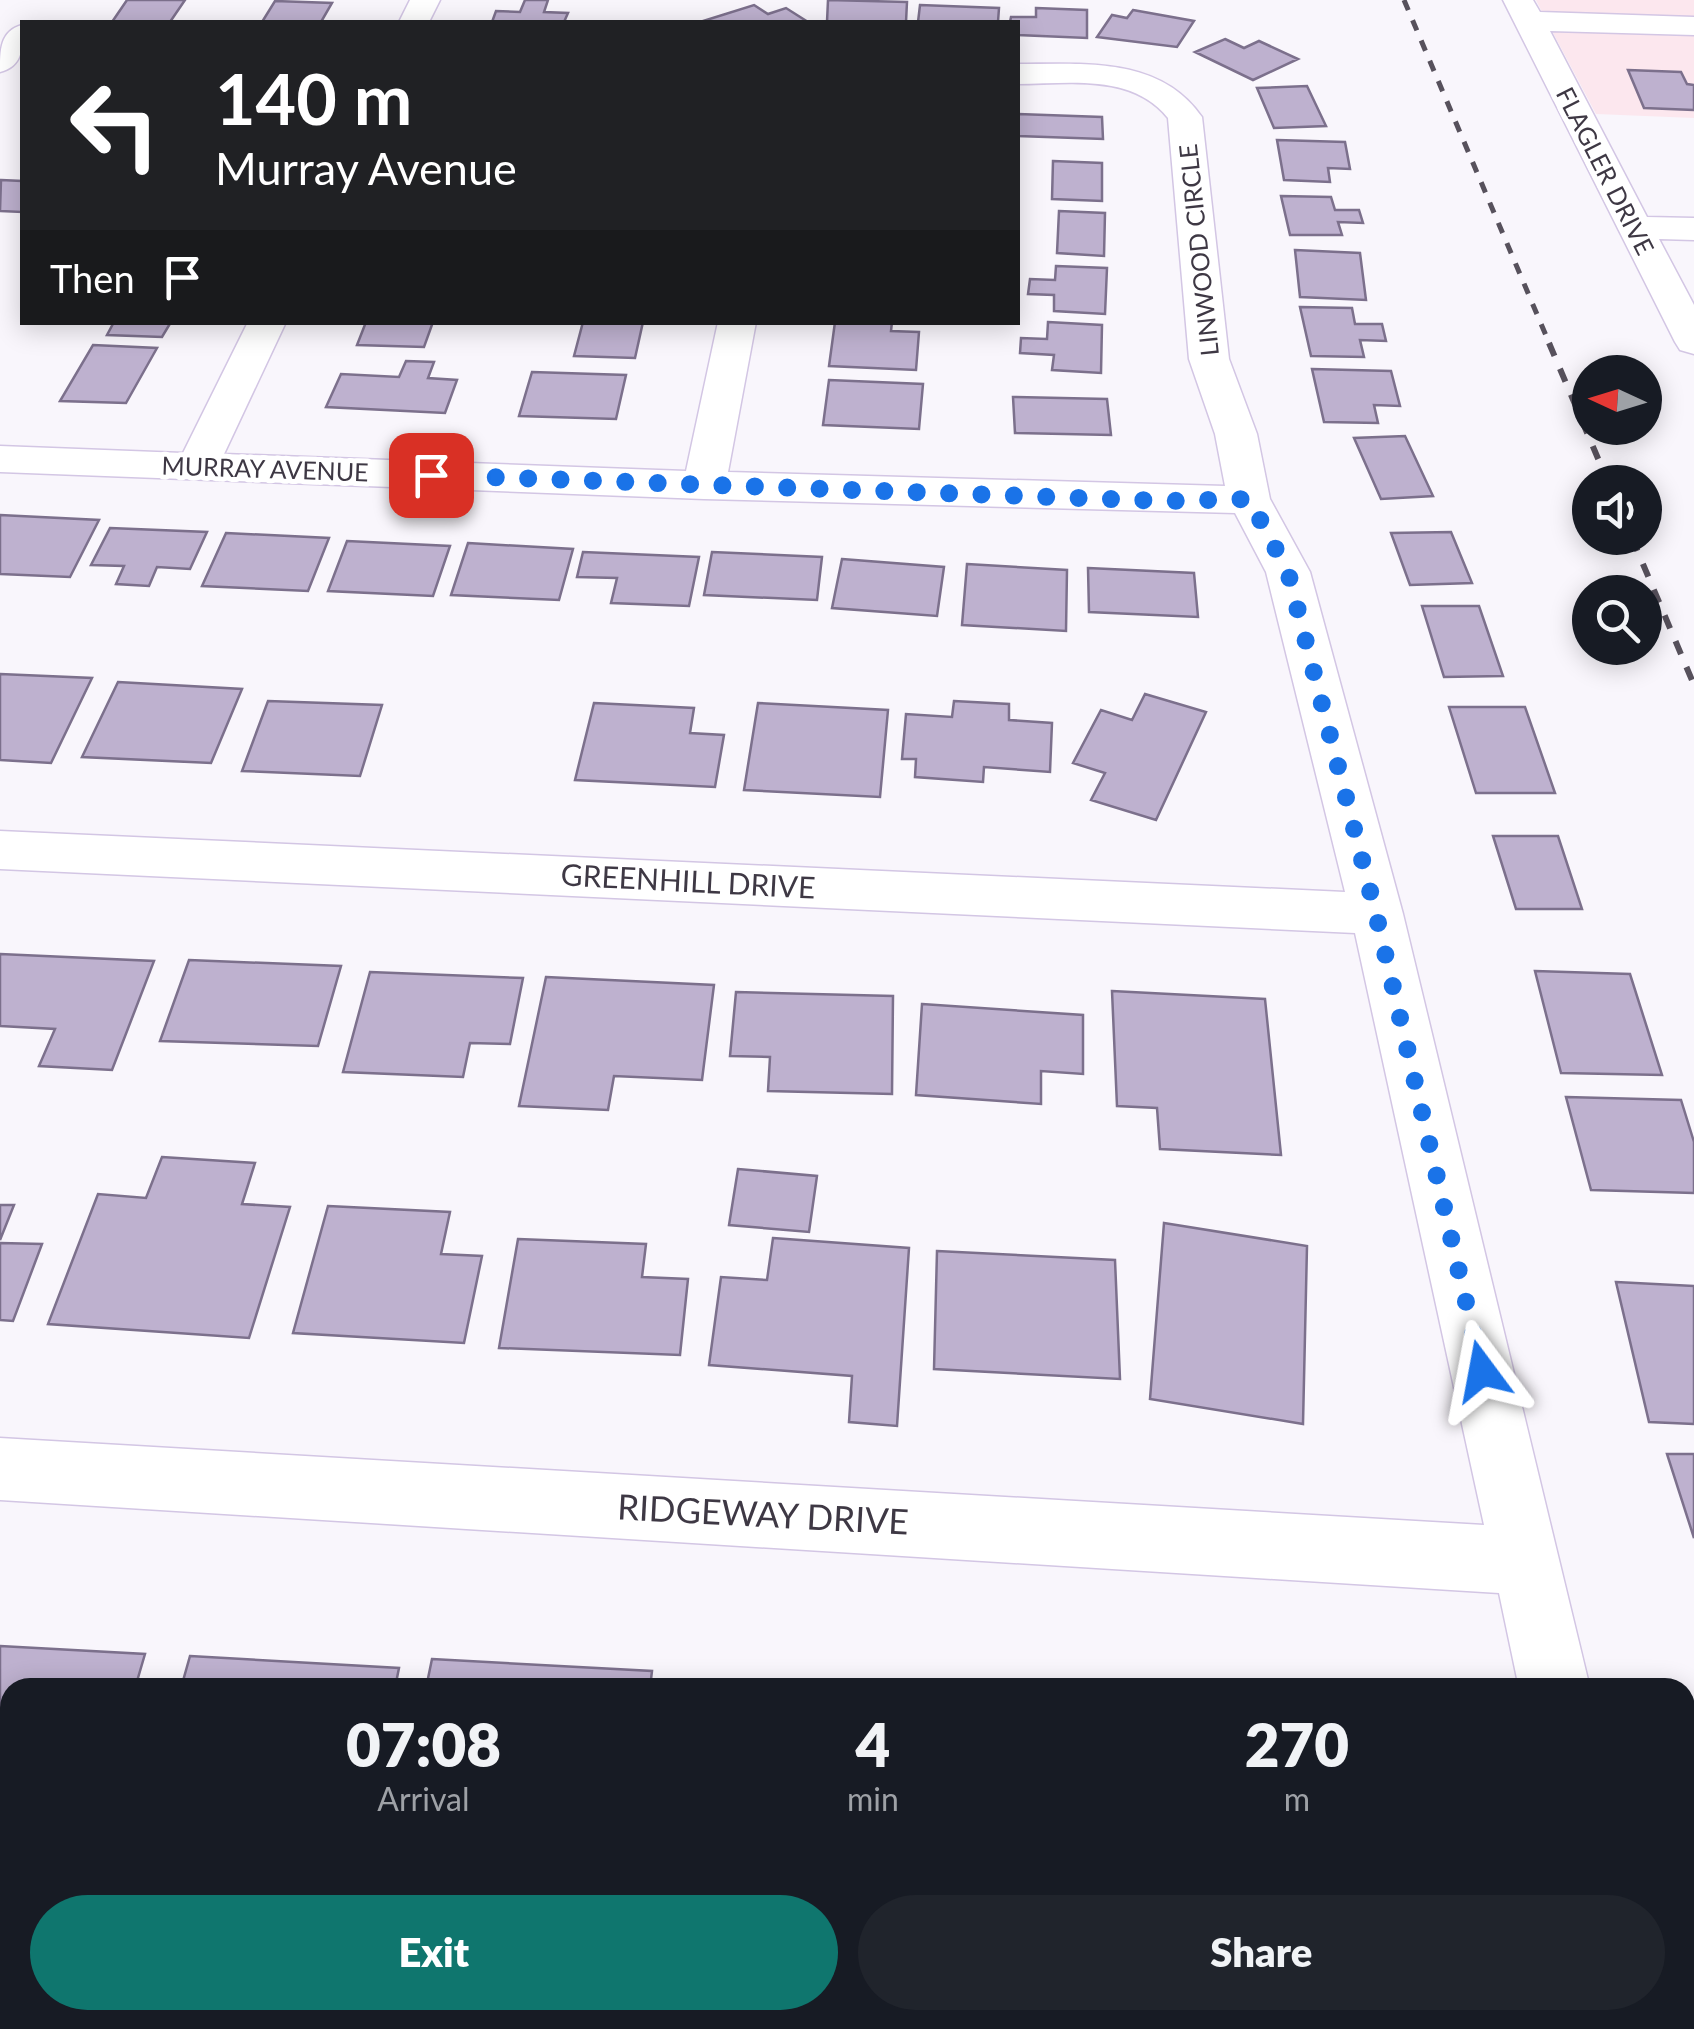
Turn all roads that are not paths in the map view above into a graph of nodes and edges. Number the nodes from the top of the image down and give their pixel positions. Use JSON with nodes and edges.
{"nodes":[{"id":1,"x":1523,"y":10,"type":"edge"},
{"id":2,"x":1682,"y":26,"type":"edge"},
{"id":3,"x":20,"y":36,"type":"edge"},
{"id":4,"x":1694,"y":56,"type":"edge"},
{"id":5,"x":0,"y":62,"type":"edge"},
{"id":6,"x":1020,"y":74,"type":"edge"},
{"id":7,"x":1634,"y":227,"type":"junction"},
{"id":8,"x":1694,"y":230,"type":"edge"},
{"id":9,"x":266,"y":325,"type":"edge"},
{"id":10,"x":736,"y":325,"type":"edge"},
{"id":11,"x":1694,"y":342,"type":"edge"},
{"id":12,"x":0,"y":459,"type":"edge"},
{"id":13,"x":197,"y":466,"type":"junction"},
{"id":14,"x":704,"y":486,"type":"junction"},
{"id":15,"x":1249,"y":499,"type":"junction"},
{"id":16,"x":0,"y":850,"type":"edge"},
{"id":17,"x":1376,"y":914,"type":"junction"},
{"id":18,"x":0,"y":1469,"type":"edge"},
{"id":19,"x":1525,"y":1561,"type":"junction"},
{"id":20,"x":1553,"y":1678,"type":"edge"}],
"edges":[{"from":1,"to":2,"type":"street"},
{"from":1,"to":7,"type":"street","name":"FLAGLER DRIVE"},
{"from":2,"to":4,"type":"street"},
{"from":3,"to":5,"type":"street"},
{"from":6,"to":15,"type":"street","name":"LINWOOD CIRCLE"},
{"from":7,"to":8,"type":"street"},
{"from":7,"to":11,"type":"street","name":"FLAGLER DRIVE"},
{"from":9,"to":13,"type":"street"},
{"from":10,"to":14,"type":"street"},
{"from":12,"to":13,"type":"street","name":"MURRAY AVENUE"},
{"from":13,"to":14,"type":"street","name":"MURRAY AVENUE"},
{"from":14,"to":15,"type":"street","name":"MURRAY AVENUE"},
{"from":15,"to":17,"type":"street","name":"LINWOOD CIRCLE"},
{"from":16,"to":17,"type":"street","name":"GREENHILL DRIVE"},
{"from":17,"to":19,"type":"street","name":"LINWOOD CIRCLE"},
{"from":18,"to":19,"type":"street","name":"RIDGEWAY DRIVE"},
{"from":19,"to":20,"type":"street","name":"LINWOOD CIRCLE"}]}
